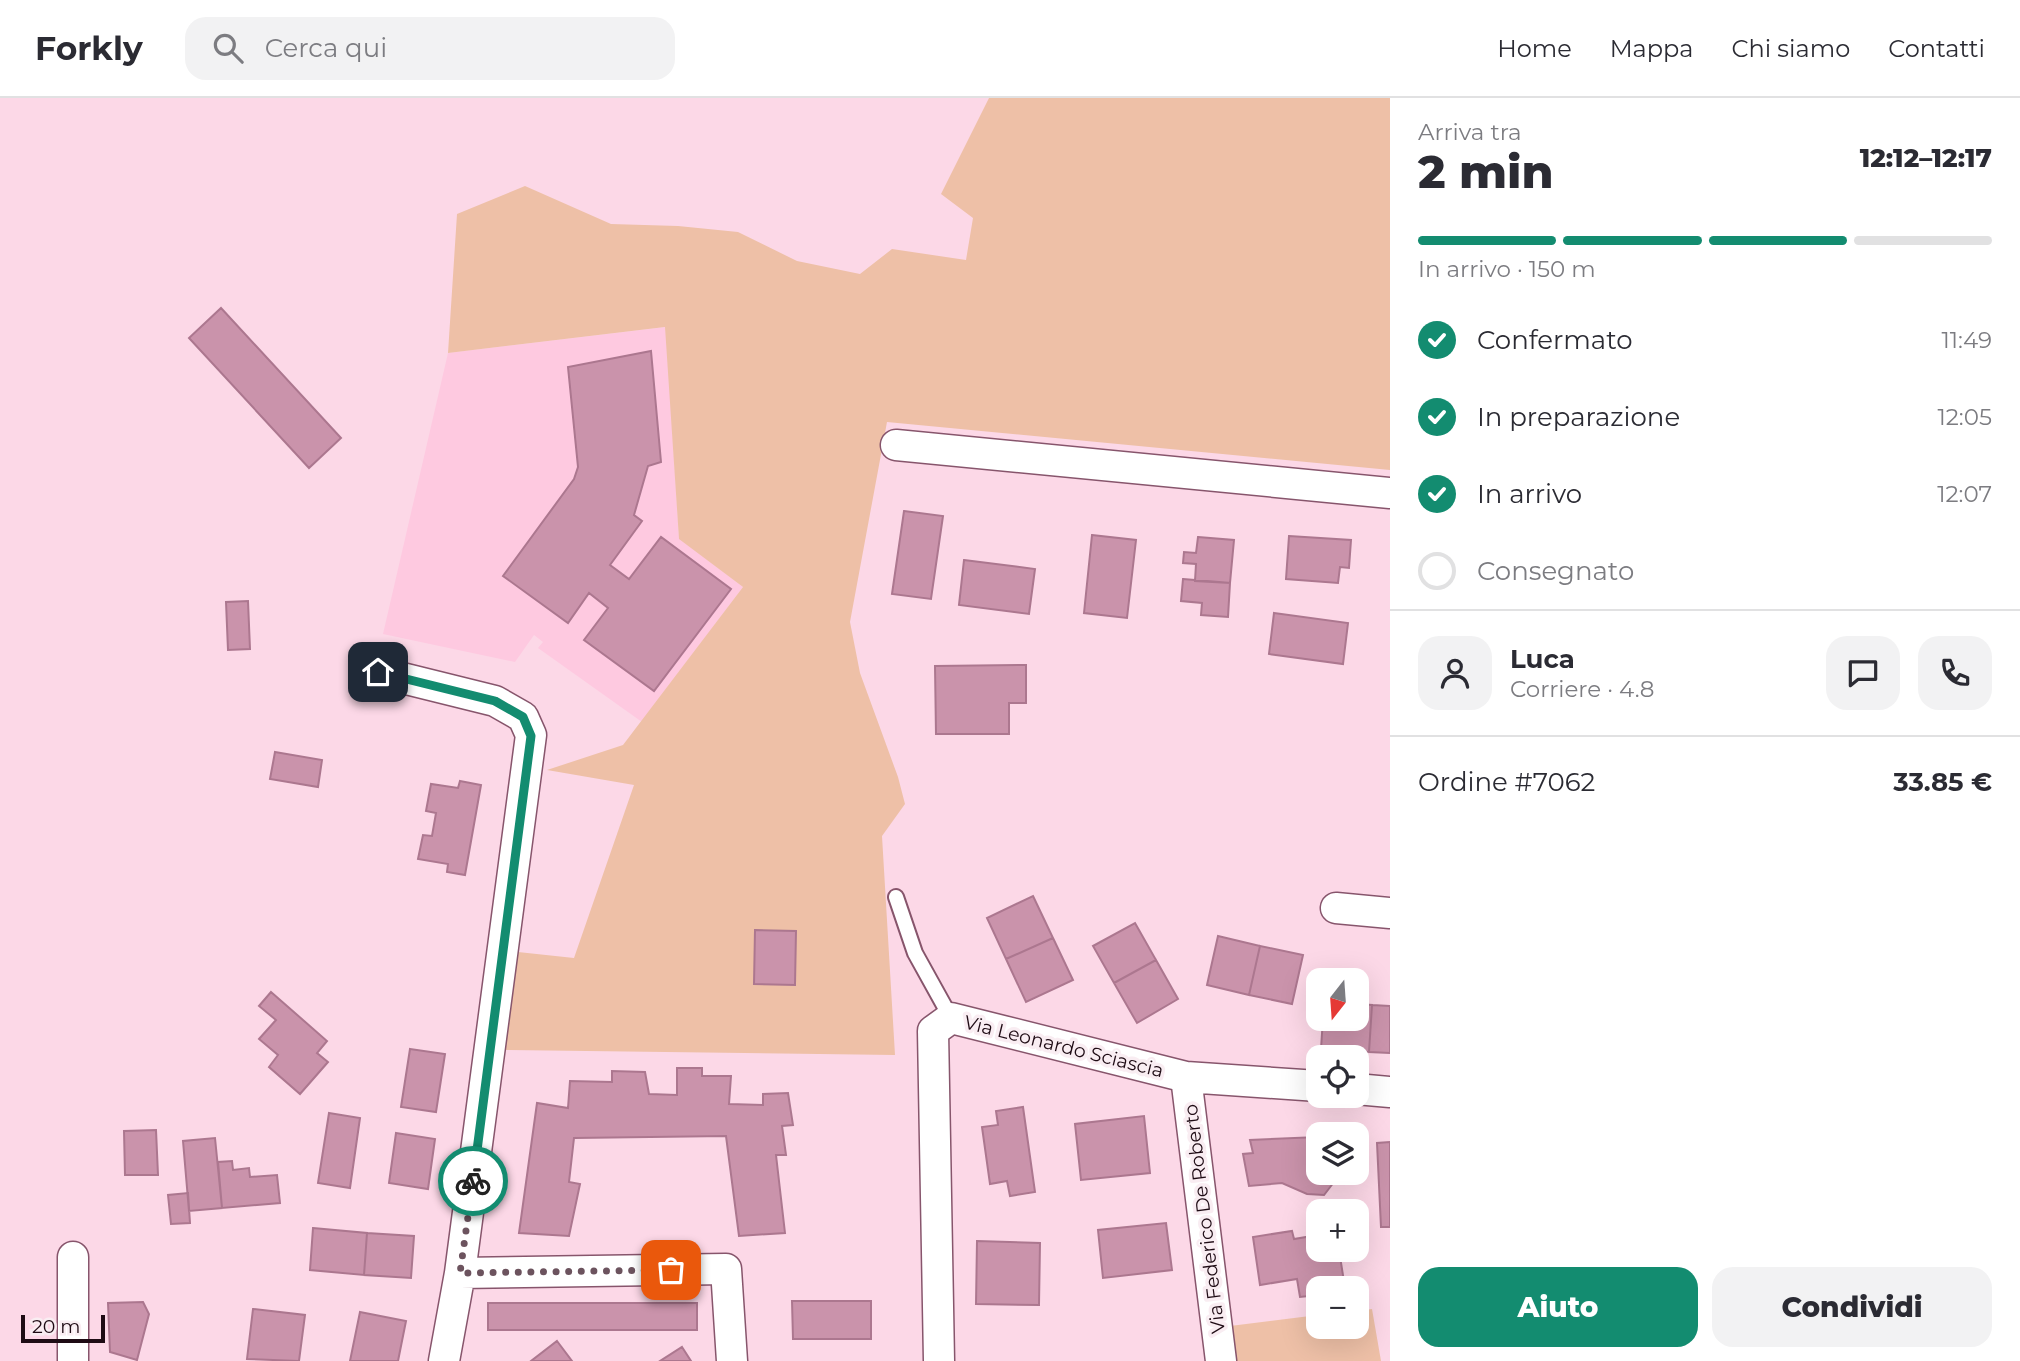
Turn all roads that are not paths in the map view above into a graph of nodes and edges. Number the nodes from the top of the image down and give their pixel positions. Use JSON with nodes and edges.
{"nodes":[{"id":1,"x":896,"y":445,"type":"dead end"},
{"id":2,"x":1390,"y":493,"type":"edge"},
{"id":3,"x":378,"y":672,"type":"dead end"},
{"id":4,"x":896,"y":897,"type":"dead end"},
{"id":5,"x":1336,"y":908,"type":"dead end"},
{"id":6,"x":1390,"y":913,"type":"edge"},
{"id":7,"x":951,"y":1018,"type":"junction"},
{"id":8,"x":1186,"y":1077,"type":"junction"},
{"id":9,"x":1306,"y":1085,"type":"edge"},
{"id":10,"x":1369,"y":1090,"type":"edge"},
{"id":11,"x":1390,"y":1092,"type":"edge"},
{"id":12,"x":73,"y":1257,"type":"dead end"},
{"id":13,"x":460,"y":1273,"type":"junction"},
{"id":14,"x":73,"y":1361,"type":"edge"},
{"id":15,"x":444,"y":1361,"type":"edge"},
{"id":16,"x":732,"y":1361,"type":"edge"},
{"id":17,"x":939,"y":1361,"type":"edge"},
{"id":18,"x":1221,"y":1361,"type":"edge"}],
"edges":[{"from":1,"to":2,"type":"street"},
{"from":3,"to":13,"type":"street"},
{"from":4,"to":7,"type":"lane"},
{"from":5,"to":6,"type":"street"},
{"from":7,"to":8,"type":"street","name":"Via Leonardo Sciascia"},
{"from":7,"to":17,"type":"street","name":"Via Leonardo Sciascia"},
{"from":8,"to":9,"type":"street","name":"Via Leonardo Sciascia"},
{"from":8,"to":18,"type":"street","name":"Via Federico De Roberto"},
{"from":10,"to":11,"type":"street"},
{"from":12,"to":14,"type":"street"},
{"from":13,"to":15,"type":"street"},
{"from":13,"to":16,"type":"street"}]}
